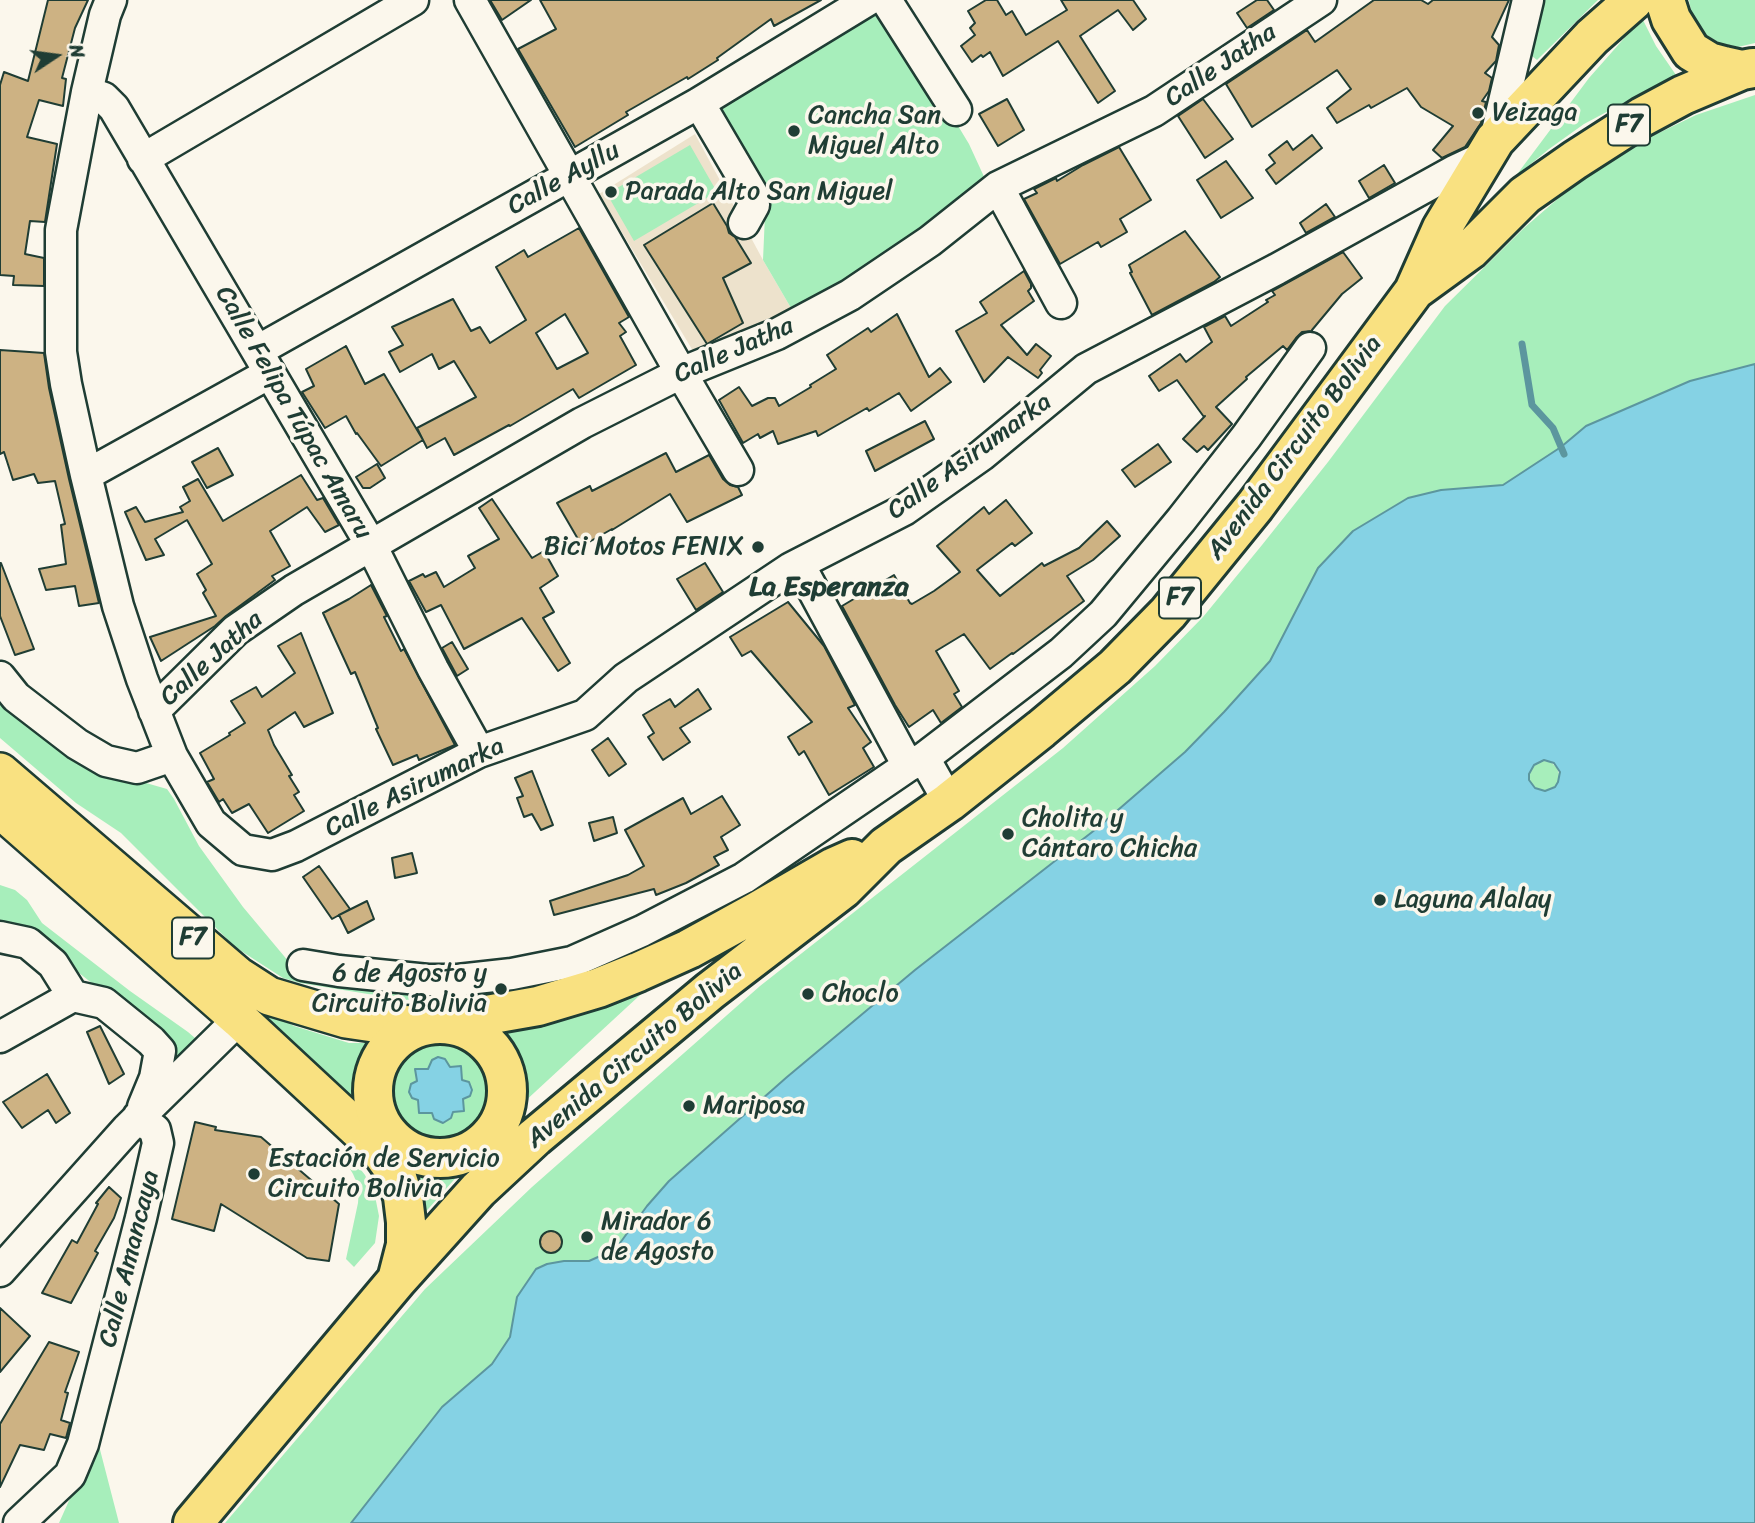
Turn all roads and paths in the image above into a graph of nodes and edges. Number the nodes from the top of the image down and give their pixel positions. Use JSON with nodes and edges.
{"nodes":[{"id":1,"x":110,"y":0,"type":"edge"},
{"id":2,"x":413,"y":0,"type":"edge"},
{"id":3,"x":470,"y":0,"type":"edge"},
{"id":4,"x":868,"y":0,"type":"edge"},
{"id":5,"x":886,"y":0,"type":"edge"},
{"id":6,"x":1528,"y":0,"type":"edge"},
{"id":7,"x":1634,"y":0,"type":"edge"},
{"id":8,"x":1665,"y":0,"type":"edge"},
{"id":9,"x":1311,"y":2,"type":"edge"},
{"id":10,"x":1749,"y":69,"type":"edge"},
{"id":11,"x":87,"y":92,"type":"junction"},
{"id":12,"x":699,"y":103,"type":"junction"},
{"id":13,"x":957,"y":110,"type":"dead end"},
{"id":14,"x":1491,"y":148,"type":"junction"},
{"id":15,"x":144,"y":159,"type":"junction"},
{"id":16,"x":570,"y":176,"type":"junction"},
{"id":17,"x":998,"y":187,"type":"junction"},
{"id":18,"x":744,"y":223,"type":"dead end"},
{"id":19,"x":1414,"y":291,"type":"junction"},
{"id":20,"x":1061,"y":303,"type":"dead end"},
{"id":21,"x":1310,"y":348,"type":"dead end"},
{"id":22,"x":264,"y":362,"type":"junction"},
{"id":23,"x":681,"y":373,"type":"junction"},
{"id":24,"x":738,"y":470,"type":"dead end"},
{"id":25,"x":86,"y":475,"type":"junction"},
{"id":26,"x":371,"y":545,"type":"junction"},
{"id":27,"x":799,"y":564,"type":"junction"},
{"id":28,"x":0,"y":677,"type":"edge"},
{"id":29,"x":154,"y":711,"type":"junction"},
{"id":30,"x":479,"y":752,"type":"junction"},
{"id":31,"x":172,"y":756,"type":"junction"},
{"id":32,"x":916,"y":762,"type":"junction"},
{"id":33,"x":0,"y":772,"type":"edge"},
{"id":34,"x":948,"y":802,"type":"junction"},
{"id":35,"x":0,"y":809,"type":"edge"},
{"id":36,"x":886,"y":846,"type":"junction"},
{"id":37,"x":0,"y":937,"type":"edge"},
{"id":38,"x":303,"y":965,"type":"dead end"},
{"id":39,"x":458,"y":980,"type":"junction"},
{"id":40,"x":73,"y":996,"type":"junction"},
{"id":41,"x":239,"y":1019,"type":"junction"},
{"id":42,"x":433,"y":1024,"type":"junction"},
{"id":43,"x":0,"y":1037,"type":"edge"},
{"id":44,"x":505,"y":1110,"type":"junction"},
{"id":45,"x":138,"y":1117,"type":"junction"},
{"id":46,"x":536,"y":1137,"type":"junction"},
{"id":47,"x":391,"y":1141,"type":"junction"},
{"id":48,"x":498,"y":1150,"type":"junction"},
{"id":49,"x":459,"y":1156,"type":"junction"},
{"id":50,"x":478,"y":1191,"type":"junction"},
{"id":51,"x":0,"y":1271,"type":"edge"},
{"id":52,"x":397,"y":1280,"type":"junction"},
{"id":53,"x":71,"y":1475,"type":"junction"},
{"id":54,"x":19,"y":1523,"type":"edge"},
{"id":55,"x":48,"y":1523,"type":"edge"},
{"id":56,"x":193,"y":1523,"type":"edge"}],
"edges":[{"from":1,"to":11,"type":"street"},
{"from":2,"to":15,"type":"street"},
{"from":3,"to":16,"type":"street"},
{"from":4,"to":12,"type":"street","name":"Calle Ayllu"},
{"from":5,"to":13,"type":"street"},
{"from":6,"to":14,"type":"street"},
{"from":7,"to":14,"type":"highway","name":"Avenida Circuito Bolivia","number":"F7"},
{"from":8,"to":10,"type":"highway","number":"F7"},
{"from":9,"to":17,"type":"street","name":"Calle Jatha"},
{"from":10,"to":19,"type":"highway","name":"Avenida Circuito Bolivia","number":"F7"},
{"from":11,"to":15,"type":"street","name":"Calle Felipa Túpac Amaru"},
{"from":11,"to":25,"type":"street"},
{"from":12,"to":16,"type":"street","name":"Calle Ayllu"},
{"from":12,"to":18,"type":"street"},
{"from":14,"to":19,"type":"highway","name":"Avenida Circuito Bolivia","number":"F7"},
{"from":14,"to":27,"type":"street","name":"Calle Asirumarka"},
{"from":15,"to":22,"type":"street","name":"Calle Felipa Túpac Amaru"},
{"from":16,"to":22,"type":"street","name":"Calle Ayllu"},
{"from":16,"to":23,"type":"street"},
{"from":17,"to":20,"type":"street"},
{"from":17,"to":23,"type":"street","name":"Calle Jatha"},
{"from":19,"to":34,"type":"highway","name":"Avenida Circuito Bolivia","number":"F7"},
{"from":21,"to":32,"type":"street"},
{"from":22,"to":25,"type":"street","name":"Calle Ayllu"},
{"from":22,"to":26,"type":"street","name":"Calle Felipa Túpac Amaru"},
{"from":23,"to":24,"type":"street"},
{"from":23,"to":26,"type":"street","name":"Calle Jatha"},
{"from":25,"to":29,"type":"street"},
{"from":26,"to":29,"type":"street","name":"Calle Jatha"},
{"from":26,"to":30,"type":"street","name":"Calle Felipa Túpac Amaru"},
{"from":27,"to":30,"type":"street","name":"Calle Asirumarka"},
{"from":27,"to":32,"type":"street"},
{"from":28,"to":31,"type":"street"},
{"from":29,"to":31,"type":"street"},
{"from":30,"to":31,"type":"street","name":"Calle Asirumarka"},
{"from":32,"to":34,"type":"street"},
{"from":32,"to":39,"type":"street"},
{"from":33,"to":42,"type":"main road","number":"F7"},
{"from":34,"to":36,"type":"highway","name":"Avenida Circuito Bolivia","number":"F7"},
{"from":35,"to":41,"type":"main road","number":"F7"},
{"from":36,"to":42,"type":"highway","name":"Avenida Circuito Bolivia","number":"F7"},
{"from":36,"to":46,"type":"highway","name":"Avenida Circuito Bolivia","number":"F7"},
{"from":37,"to":40,"type":"street"},
{"from":38,"to":39,"type":"street"},
{"from":39,"to":42,"type":"street"},
{"from":40,"to":43,"type":"street"},
{"from":40,"to":45,"type":"street"},
{"from":41,"to":45,"type":"street"},
{"from":41,"to":47,"type":"main road","number":"F7"},
{"from":42,"to":44,"type":"highway","number":"F7"},
{"from":42,"to":47,"type":"highway","number":"F7"},
{"from":44,"to":48,"type":"highway"},
{"from":44,"to":49,"type":"highway"},
{"from":45,"to":51,"type":"street"},
{"from":45,"to":53,"type":"street","name":"Calle Amancaya"},
{"from":46,"to":48,"type":"highway"},
{"from":46,"to":50,"type":"highway","name":"Avenida Circuito Bolivia","number":"F7"},
{"from":47,"to":49,"type":"highway"},
{"from":47,"to":52,"type":"highway","name":"Avenida Circuito Bolivia","number":"F7"},
{"from":48,"to":49,"type":"highway"},
{"from":48,"to":50,"type":"highway"},
{"from":50,"to":52,"type":"highway","name":"Avenida Circuito Bolivia","number":"F7"},
{"from":52,"to":56,"type":"highway","name":"Avenida Circuito Bolivia","number":"F7"},
{"from":53,"to":54,"type":"street","name":"Calle Amancaya"},
{"from":53,"to":55,"type":"street"}]}
